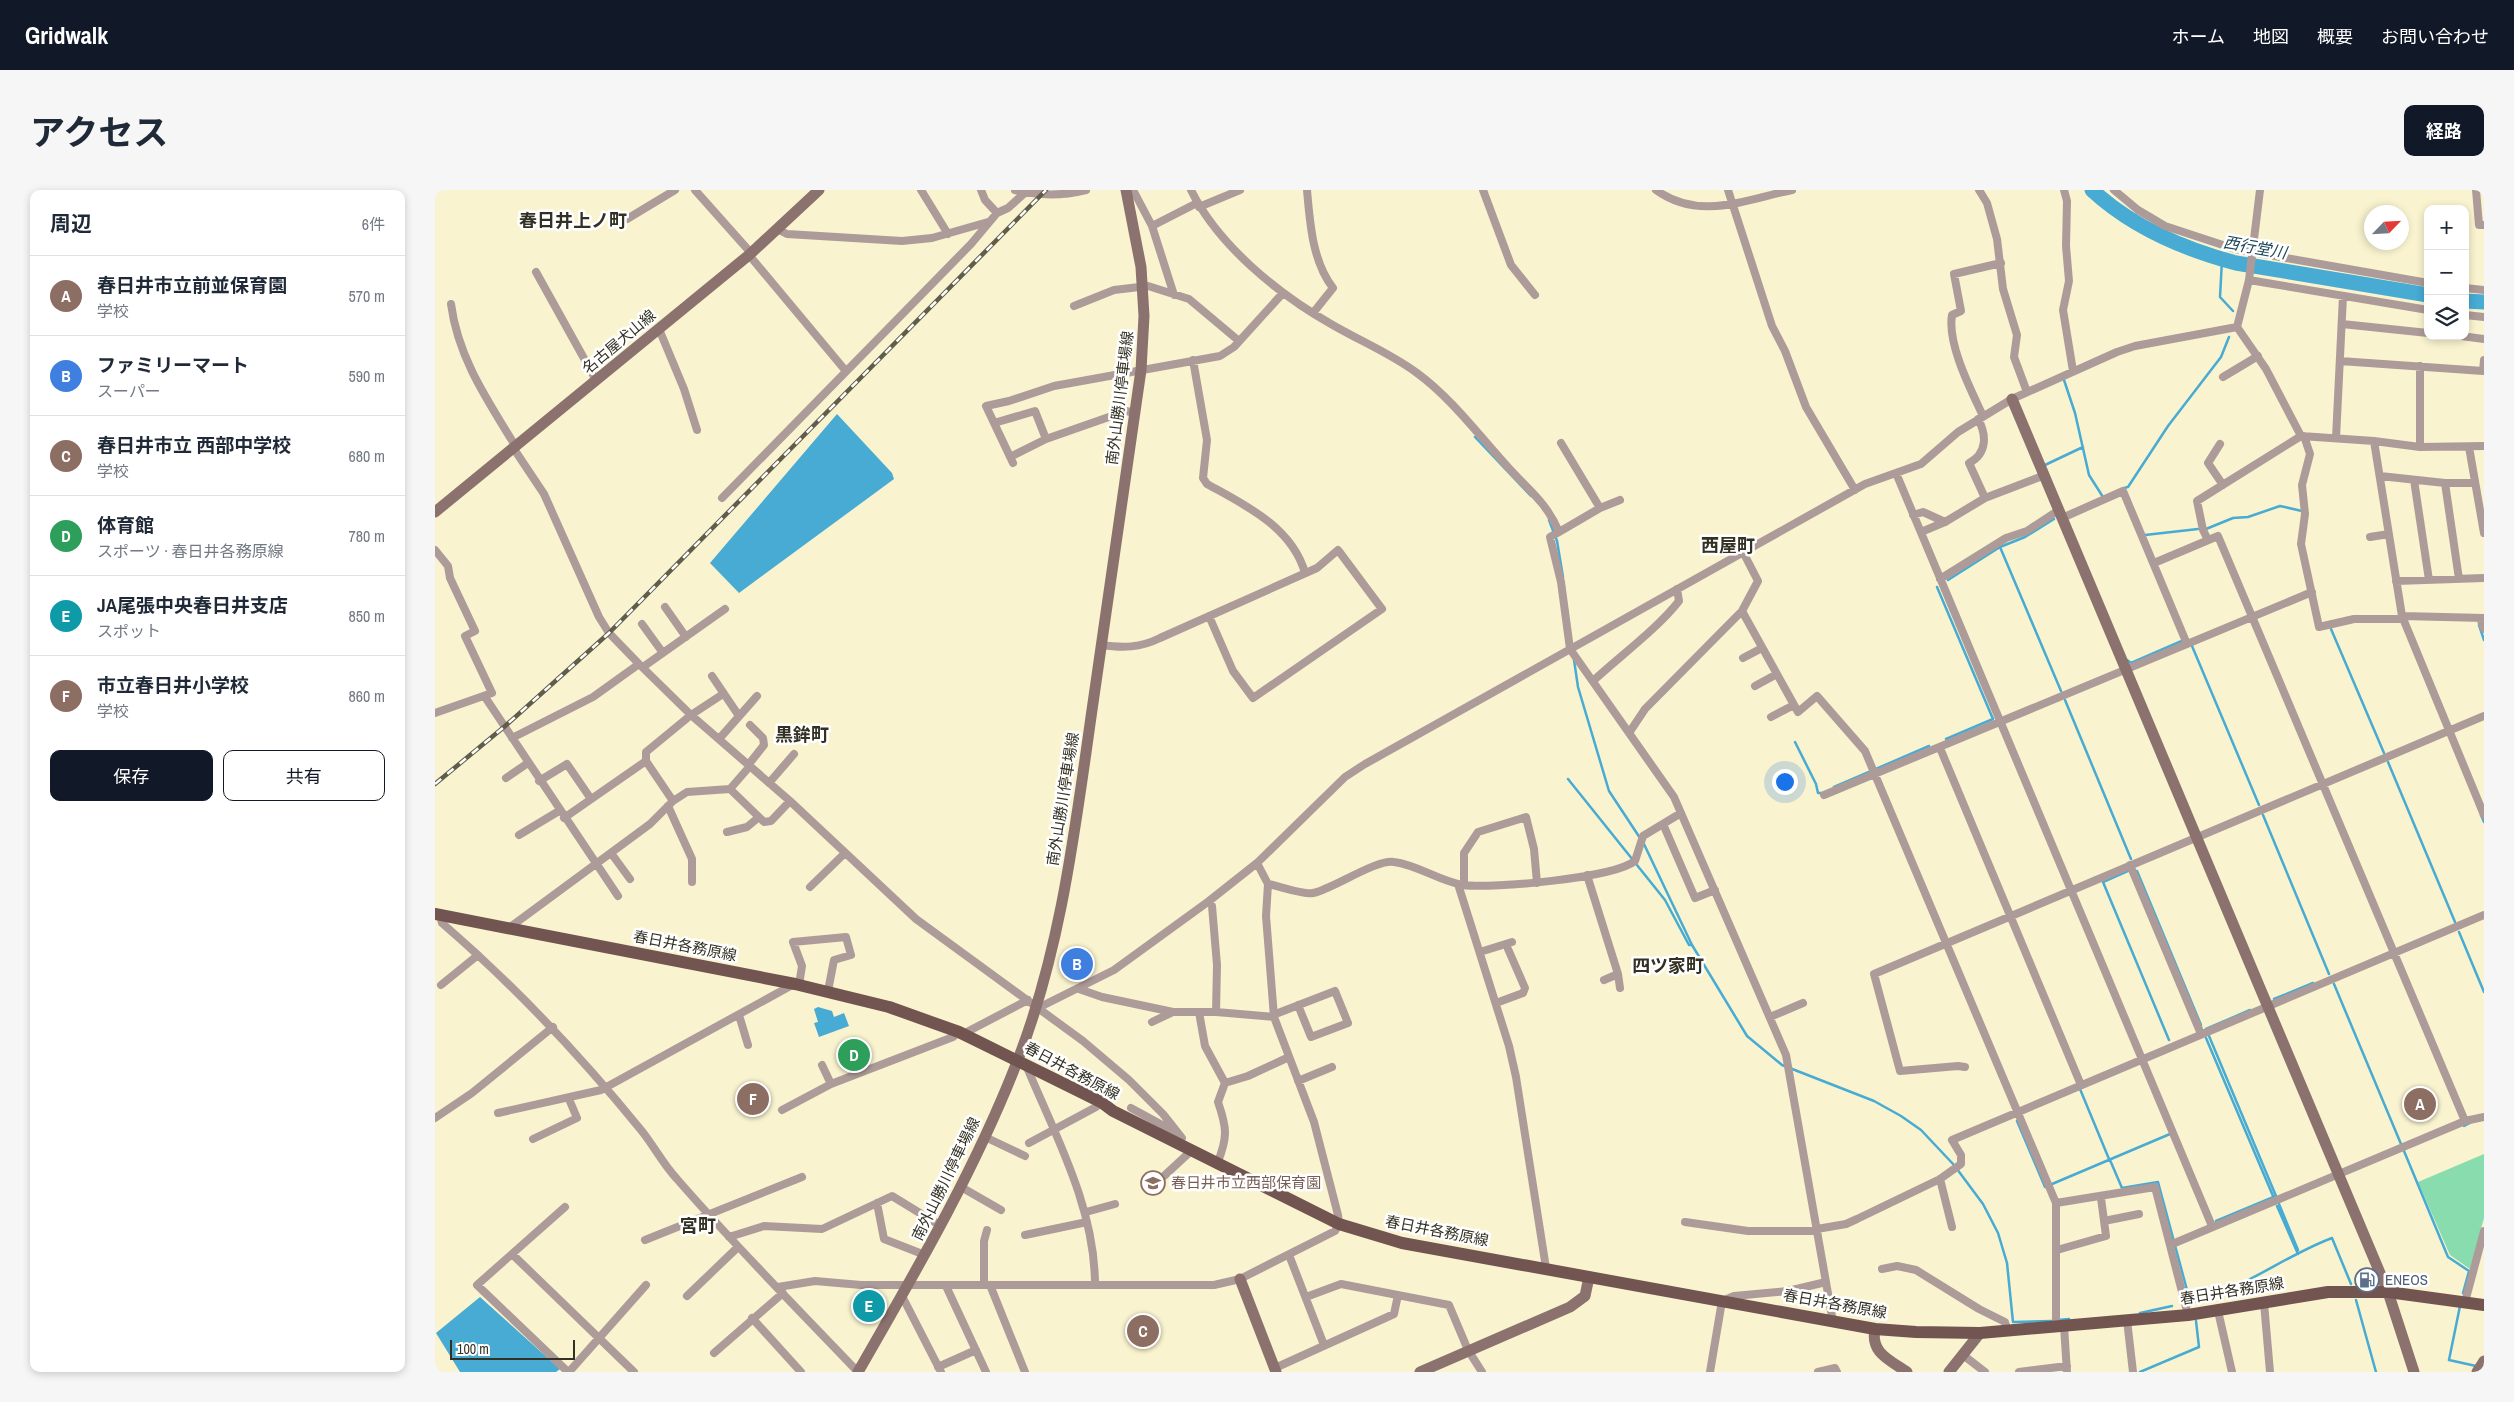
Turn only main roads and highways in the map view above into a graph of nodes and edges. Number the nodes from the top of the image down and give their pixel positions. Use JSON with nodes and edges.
{"nodes":[{"id":1,"x":819,"y":190,"type":"edge"},
{"id":2,"x":1126,"y":190,"type":"edge"},
{"id":3,"x":2012,"y":399,"type":"road end"},
{"id":4,"x":435,"y":512,"type":"edge"},
{"id":5,"x":438,"y":915,"type":"edge"},
{"id":6,"x":1022,"y":1063,"type":"junction"},
{"id":7,"x":1589,"y":1277,"type":"junction"},
{"id":8,"x":1240,"y":1279,"type":"road end"},
{"id":9,"x":2388,"y":1292,"type":"junction"},
{"id":10,"x":2484,"y":1305,"type":"edge"},
{"id":11,"x":1875,"y":1329,"type":"junction"},
{"id":12,"x":1980,"y":1333,"type":"junction"},
{"id":13,"x":2484,"y":1361,"type":"edge"},
{"id":14,"x":1275,"y":1370,"type":"edge"},
{"id":15,"x":858,"y":1372,"type":"edge"},
{"id":16,"x":1420,"y":1372,"type":"edge"},
{"id":17,"x":1907,"y":1372,"type":"edge"},
{"id":18,"x":1949,"y":1372,"type":"edge"},
{"id":19,"x":2415,"y":1372,"type":"edge"},
{"id":20,"x":2477,"y":1372,"type":"edge"}],
"edges":[{"from":1,"to":4,"type":"main road","name":"名古屋犬山線"},
{"from":2,"to":6,"type":"main road","name":"南外山勝川停車場線"},
{"from":3,"to":9,"type":"main road"},
{"from":5,"to":6,"type":"main road","name":"春日井各務原線"},
{"from":6,"to":7,"type":"main road","name":"春日井各務原線"},
{"from":6,"to":15,"type":"main road","name":"南外山勝川停車場線"},
{"from":7,"to":11,"type":"main road","name":"春日井各務原線"},
{"from":7,"to":16,"type":"main road"},
{"from":8,"to":14,"type":"main road"},
{"from":9,"to":10,"type":"main road","name":"春日井各務原線"},
{"from":9,"to":12,"type":"main road","name":"春日井各務原線"},
{"from":9,"to":19,"type":"main road"},
{"from":11,"to":12,"type":"main road","name":"春日井各務原線"},
{"from":11,"to":17,"type":"main road"},
{"from":12,"to":18,"type":"main road"},
{"from":13,"to":20,"type":"main road"}]}
